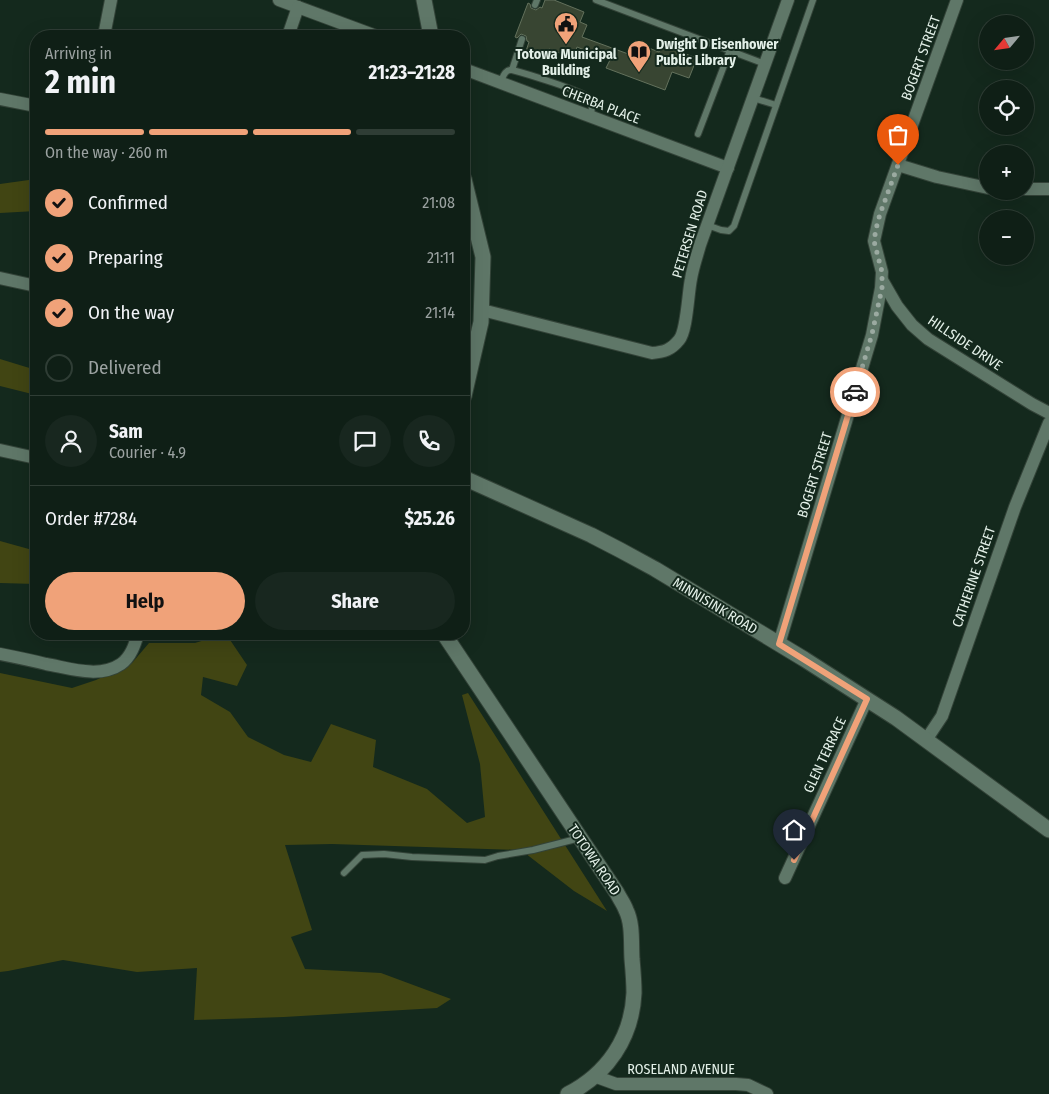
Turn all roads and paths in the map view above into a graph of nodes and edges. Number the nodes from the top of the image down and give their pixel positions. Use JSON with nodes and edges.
{"nodes":[{"id":1,"x":111,"y":0,"type":"edge"},
{"id":2,"x":280,"y":0,"type":"edge"},
{"id":3,"x":424,"y":0,"type":"edge"},
{"id":4,"x":596,"y":0,"type":"edge"},
{"id":5,"x":788,"y":0,"type":"edge"},
{"id":6,"x":813,"y":0,"type":"edge"},
{"id":7,"x":957,"y":0,"type":"edge"},
{"id":8,"x":298,"y":7,"type":"junction"},
{"id":9,"x":105,"y":30,"type":"edge"},
{"id":10,"x":290,"y":30,"type":"edge"},
{"id":11,"x":360,"y":30,"type":"edge"},
{"id":12,"x":429,"y":30,"type":"edge"},
{"id":13,"x":522,"y":39,"type":"dead end"},
{"id":14,"x":730,"y":50,"type":"junction"},
{"id":15,"x":765,"y":64,"type":"junction"},
{"id":16,"x":512,"y":70,"type":"junction"},
{"id":17,"x":470,"y":71,"type":"edge"},
{"id":18,"x":500,"y":83,"type":"junction"},
{"id":19,"x":0,"y":98,"type":"edge"},
{"id":20,"x":753,"y":98,"type":"junction"},
{"id":21,"x":30,"y":105,"type":"edge"},
{"id":22,"x":776,"y":105,"type":"junction"},
{"id":23,"x":590,"y":117,"type":"junction"},
{"id":24,"x":698,"y":134,"type":"dead end"},
{"id":25,"x":898,"y":165,"type":"junction"},
{"id":26,"x":728,"y":168,"type":"junction"},
{"id":27,"x":979,"y":186,"type":"edge"},
{"id":28,"x":1034,"y":189,"type":"edge"},
{"id":29,"x":1049,"y":189,"type":"edge"},
{"id":30,"x":470,"y":204,"type":"edge"},
{"id":31,"x":707,"y":225,"type":"junction"},
{"id":32,"x":0,"y":278,"type":"edge"},
{"id":33,"x":882,"y":280,"type":"junction"},
{"id":34,"x":30,"y":285,"type":"edge"},
{"id":35,"x":482,"y":310,"type":"junction"},
{"id":36,"x":470,"y":370,"type":"edge"},
{"id":37,"x":1049,"y":413,"type":"edge"},
{"id":38,"x":1049,"y":423,"type":"edge"},
{"id":39,"x":0,"y":450,"type":"edge"},
{"id":40,"x":30,"y":457,"type":"edge"},
{"id":41,"x":470,"y":481,"type":"edge"},
{"id":42,"x":137,"y":640,"type":"edge"},
{"id":43,"x":448,"y":640,"type":"edge"},
{"id":44,"x":779,"y":644,"type":"junction"},
{"id":45,"x":0,"y":654,"type":"edge"},
{"id":46,"x":867,"y":699,"type":"junction"},
{"id":47,"x":926,"y":740,"type":"junction"},
{"id":48,"x":1049,"y":830,"type":"edge"},
{"id":49,"x":580,"y":838,"type":"junction"},
{"id":50,"x":344,"y":873,"type":"dead end"},
{"id":51,"x":786,"y":878,"type":"dead end"},
{"id":52,"x":594,"y":1076,"type":"junction"},
{"id":53,"x":718,"y":1089,"type":"edge"},
{"id":54,"x":568,"y":1094,"type":"edge"},
{"id":55,"x":767,"y":1094,"type":"edge"}],
"edges":[{"from":1,"to":9,"type":"street"},
{"from":2,"to":8,"type":"street"},
{"from":3,"to":12,"type":"main road"},
{"from":4,"to":14,"type":"lane"},
{"from":5,"to":15,"type":"street","name":"PETERSEN ROAD"},
{"from":6,"to":22,"type":"lane"},
{"from":7,"to":25,"type":"street","name":"BOGERT STREET"},
{"from":8,"to":10,"type":"street"},
{"from":8,"to":11,"type":"street"},
{"from":13,"to":16,"type":"lane"},
{"from":14,"to":15,"type":"lane"},
{"from":14,"to":24,"type":"lane"},
{"from":15,"to":20,"type":"street","name":"PETERSEN ROAD"},
{"from":16,"to":18,"type":"lane"},
{"from":16,"to":23,"type":"lane"},
{"from":17,"to":18,"type":"street","name":"CHERBA PLACE"},
{"from":18,"to":23,"type":"street","name":"CHERBA PLACE"},
{"from":19,"to":21,"type":"street"},
{"from":20,"to":22,"type":"lane"},
{"from":20,"to":26,"type":"street","name":"PETERSEN ROAD"},
{"from":22,"to":31,"type":"lane"},
{"from":23,"to":26,"type":"street","name":"CHERBA PLACE"},
{"from":25,"to":27,"type":"street"},
{"from":25,"to":33,"type":"street","name":"BOGERT STREET"},
{"from":26,"to":31,"type":"street","name":"PETERSEN ROAD"},
{"from":28,"to":29,"type":"street"},
{"from":30,"to":35,"type":"main road"},
{"from":31,"to":35,"type":"street","name":"PETERSEN ROAD"},
{"from":32,"to":34,"type":"street"},
{"from":33,"to":37,"type":"street","name":"HILLSIDE DRIVE"},
{"from":33,"to":44,"type":"street","name":"BOGERT STREET"},
{"from":35,"to":36,"type":"main road"},
{"from":38,"to":47,"type":"street","name":"CATHERINE STREET"},
{"from":39,"to":40,"type":"street"},
{"from":41,"to":44,"type":"main road","name":"MINNISINK ROAD"},
{"from":42,"to":45,"type":"street"},
{"from":43,"to":49,"type":"main road","name":"TOTOWA ROAD"},
{"from":44,"to":46,"type":"main road","name":"MINNISINK ROAD"},
{"from":46,"to":47,"type":"main road","name":"MINNISINK ROAD"},
{"from":46,"to":51,"type":"street","name":"GLEN TERRACE"},
{"from":47,"to":48,"type":"main road","name":"MINNISINK ROAD"},
{"from":49,"to":50,"type":"lane"},
{"from":49,"to":52,"type":"main road","name":"TOTOWA ROAD"},
{"from":52,"to":53,"type":"street","name":"ROSELAND AVENUE"},
{"from":52,"to":54,"type":"main road","name":"TOTOWA ROAD"},
{"from":53,"to":55,"type":"street","name":"ROSELAND AVENUE"}]}
